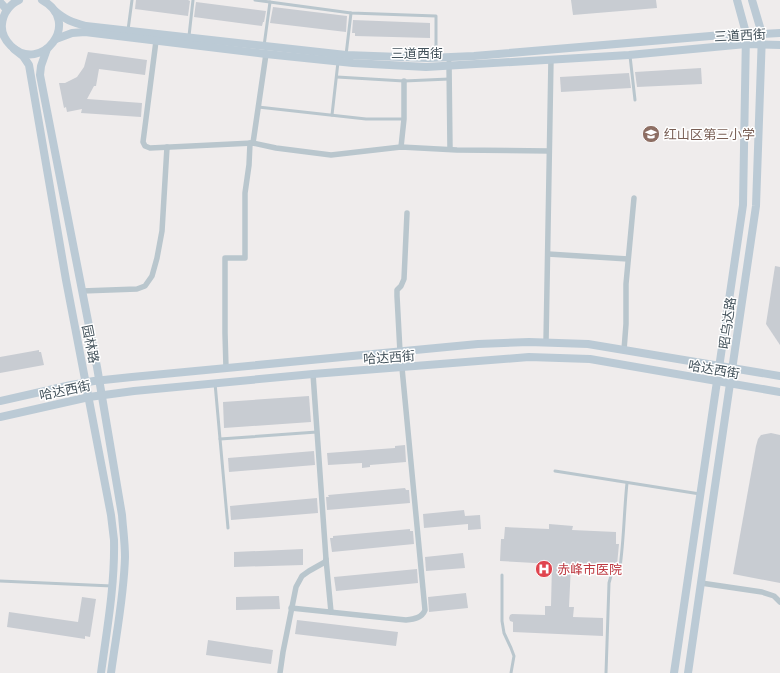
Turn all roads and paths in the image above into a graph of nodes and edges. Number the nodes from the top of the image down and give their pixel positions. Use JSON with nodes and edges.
{"nodes":[{"id":1,"x":42,"y":0,"type":"edge"},
{"id":2,"x":132,"y":0,"type":"edge"},
{"id":3,"x":193,"y":0,"type":"edge"},
{"id":4,"x":255,"y":0,"type":"edge"},
{"id":5,"x":738,"y":0,"type":"edge"},
{"id":6,"x":752,"y":0,"type":"edge"},
{"id":7,"x":16,"y":1,"type":"edge"},
{"id":8,"x":0,"y":2,"type":"edge"},
{"id":9,"x":270,"y":2,"type":"junction"},
{"id":10,"x":7,"y":10,"type":"junction"},
{"id":11,"x":55,"y":11,"type":"junction"},
{"id":12,"x":350,"y":13,"type":"junction"},
{"id":13,"x":128,"y":30,"type":"junction"},
{"id":14,"x":746,"y":33,"type":"junction"},
{"id":15,"x":780,"y":33,"type":"edge"},
{"id":16,"x":762,"y":34,"type":"junction"},
{"id":17,"x":189,"y":37,"type":"junction"},
{"id":18,"x":56,"y":39,"type":"junction"},
{"id":19,"x":156,"y":41,"type":"junction"},
{"id":20,"x":746,"y":44,"type":"junction"},
{"id":21,"x":761,"y":44,"type":"junction"},
{"id":22,"x":780,"y":45,"type":"edge"},
{"id":23,"x":14,"y":49,"type":"junction"},
{"id":24,"x":47,"y":49,"type":"junction"},
{"id":25,"x":265,"y":50,"type":"junction"},
{"id":26,"x":346,"y":55,"type":"junction"},
{"id":27,"x":629,"y":55,"type":"junction"},
{"id":28,"x":436,"y":58,"type":"junction"},
{"id":29,"x":551,"y":59,"type":"junction"},
{"id":30,"x":449,"y":61,"type":"junction"},
{"id":31,"x":338,"y":62,"type":"junction"},
{"id":32,"x":336,"y":77,"type":"junction"},
{"id":33,"x":449,"y":79,"type":"junction"},
{"id":34,"x":404,"y":81,"type":"junction"},
{"id":35,"x":635,"y":100,"type":"dead end"},
{"id":36,"x":258,"y":107,"type":"junction"},
{"id":37,"x":332,"y":116,"type":"junction"},
{"id":38,"x":404,"y":119,"type":"junction"},
{"id":39,"x":251,"y":143,"type":"junction"},
{"id":40,"x":167,"y":147,"type":"junction"},
{"id":41,"x":401,"y":147,"type":"junction"},
{"id":42,"x":450,"y":149,"type":"junction"},
{"id":43,"x":549,"y":151,"type":"junction"},
{"id":44,"x":634,"y":198,"type":"dead end"},
{"id":45,"x":407,"y":214,"type":"dead end"},
{"id":46,"x":548,"y":254,"type":"junction"},
{"id":47,"x":628,"y":259,"type":"junction"},
{"id":48,"x":82,"y":290,"type":"junction"},
{"id":49,"x":546,"y":343,"type":"junction"},
{"id":50,"x":624,"y":350,"type":"junction"},
{"id":51,"x":400,"y":352,"type":"junction"},
{"id":52,"x":719,"y":366,"type":"junction"},
{"id":53,"x":226,"y":368,"type":"junction"},
{"id":54,"x":402,"y":368,"type":"junction"},
{"id":55,"x":732,"y":368,"type":"junction"},
{"id":56,"x":313,"y":374,"type":"junction"},
{"id":57,"x":780,"y":376,"type":"edge"},
{"id":58,"x":100,"y":380,"type":"junction"},
{"id":59,"x":716,"y":381,"type":"junction"},
{"id":60,"x":86,"y":383,"type":"junction"},
{"id":61,"x":215,"y":383,"type":"junction"},
{"id":62,"x":730,"y":384,"type":"junction"},
{"id":63,"x":780,"y":392,"type":"edge"},
{"id":64,"x":102,"y":395,"type":"junction"},
{"id":65,"x":89,"y":397,"type":"junction"},
{"id":66,"x":0,"y":401,"type":"edge"},
{"id":67,"x":0,"y":417,"type":"edge"},
{"id":68,"x":317,"y":432,"type":"junction"},
{"id":69,"x":220,"y":439,"type":"junction"},
{"id":70,"x":555,"y":471,"type":"dead end"},
{"id":71,"x":627,"y":483,"type":"junction"},
{"id":72,"x":700,"y":494,"type":"junction"},
{"id":73,"x":228,"y":528,"type":"dead end"},
{"id":74,"x":326,"y":559,"type":"junction"},
{"id":75,"x":502,"y":575,"type":"dead end"},
{"id":76,"x":0,"y":581,"type":"edge"},
{"id":77,"x":701,"y":583,"type":"junction"},
{"id":78,"x":112,"y":586,"type":"junction"},
{"id":79,"x":780,"y":602,"type":"edge"},
{"id":80,"x":291,"y":608,"type":"junction"},
{"id":81,"x":331,"y":612,"type":"junction"},
{"id":82,"x":101,"y":673,"type":"edge"},
{"id":83,"x":110,"y":673,"type":"edge"},
{"id":84,"x":280,"y":673,"type":"edge"},
{"id":85,"x":511,"y":673,"type":"edge"},
{"id":86,"x":516,"y":673,"type":"edge"},
{"id":87,"x":606,"y":673,"type":"edge"},
{"id":88,"x":674,"y":673,"type":"edge"},
{"id":89,"x":688,"y":673,"type":"edge"}],
"edges":[{"from":1,"to":11,"type":"main road"},
{"from":2,"to":13,"type":"lane"},
{"from":3,"to":17,"type":"lane"},
{"from":4,"to":9,"type":"lane"},
{"from":5,"to":14,"type":"main road","name":"昭乌达路"},
{"from":6,"to":16,"type":"main road","name":"昭乌达路"},
{"from":7,"to":10,"type":"main road"},
{"from":8,"to":10,"type":"main road"},
{"from":9,"to":12,"type":"lane"},
{"from":9,"to":25,"type":"lane"},
{"from":10,"to":23,"type":"main road","name":"园林路"},
{"from":11,"to":13,"type":"main road"},
{"from":11,"to":18,"type":"main road"},
{"from":12,"to":26,"type":"lane"},
{"from":12,"to":28,"type":"lane"},
{"from":13,"to":17,"type":"main road"},
{"from":14,"to":16,"type":"main road"},
{"from":14,"to":20,"type":"main road","name":"昭乌达路"},
{"from":14,"to":30,"type":"main road"},
{"from":15,"to":16,"type":"main road"},
{"from":16,"to":21,"type":"main road","name":"昭乌达路"},
{"from":17,"to":25,"type":"main road"},
{"from":18,"to":19,"type":"main road","name":"三道西街"},
{"from":18,"to":24,"type":"main road"},
{"from":19,"to":25,"type":"main road","name":"三道西街"},
{"from":19,"to":40,"type":"street"},
{"from":20,"to":21,"type":"main road","name":"三道西街"},
{"from":20,"to":27,"type":"main road","name":"三道西街"},
{"from":20,"to":52,"type":"main road","name":"昭乌达路"},
{"from":21,"to":22,"type":"main road","name":"三道西街"},
{"from":21,"to":55,"type":"main road","name":"昭乌达路"},
{"from":23,"to":24,"type":"main road"},
{"from":23,"to":60,"type":"main road","name":"园林路"},
{"from":24,"to":48,"type":"main road","name":"园林路"},
{"from":25,"to":26,"type":"main road"},
{"from":25,"to":31,"type":"main road","name":"三道西街"},
{"from":25,"to":36,"type":"street"},
{"from":26,"to":28,"type":"main road"},
{"from":27,"to":29,"type":"main road","name":"三道西街"},
{"from":27,"to":35,"type":"lane"},
{"from":28,"to":30,"type":"main road"},
{"from":29,"to":30,"type":"main road","name":"三道西街"},
{"from":29,"to":43,"type":"street"},
{"from":30,"to":31,"type":"main road","name":"三道西街"},
{"from":30,"to":33,"type":"street"},
{"from":31,"to":32,"type":"lane"},
{"from":32,"to":34,"type":"lane"},
{"from":32,"to":37,"type":"lane"},
{"from":33,"to":34,"type":"lane"},
{"from":33,"to":42,"type":"street"},
{"from":34,"to":38,"type":"street"},
{"from":36,"to":37,"type":"lane"},
{"from":36,"to":39,"type":"street"},
{"from":37,"to":38,"type":"lane"},
{"from":38,"to":41,"type":"street"},
{"from":39,"to":40,"type":"street"},
{"from":39,"to":41,"type":"street"},
{"from":39,"to":53,"type":"street"},
{"from":40,"to":48,"type":"street"},
{"from":41,"to":42,"type":"street"},
{"from":42,"to":43,"type":"street"},
{"from":43,"to":46,"type":"street"},
{"from":44,"to":47,"type":"street"},
{"from":45,"to":51,"type":"street"},
{"from":46,"to":47,"type":"street"},
{"from":46,"to":49,"type":"street"},
{"from":47,"to":50,"type":"street"},
{"from":48,"to":58,"type":"main road","name":"园林路"},
{"from":49,"to":50,"type":"main road","name":"哈达西街"},
{"from":49,"to":51,"type":"main road","name":"哈达西街"},
{"from":50,"to":52,"type":"main road","name":"哈达西街"},
{"from":51,"to":53,"type":"main road","name":"哈达西街"},
{"from":52,"to":55,"type":"main road","name":"哈达西街"},
{"from":52,"to":59,"type":"main road","name":"昭乌达路"},
{"from":53,"to":58,"type":"main road","name":"哈达西街"},
{"from":54,"to":56,"type":"main road","name":"哈达西街"},
{"from":54,"to":59,"type":"main road","name":"哈达西街"},
{"from":54,"to":81,"type":"street"},
{"from":55,"to":57,"type":"main road","name":"哈达西街"},
{"from":55,"to":62,"type":"main road","name":"昭乌达路"},
{"from":56,"to":61,"type":"main road","name":"哈达西街"},
{"from":56,"to":68,"type":"street"},
{"from":58,"to":60,"type":"main road","name":"哈达西街"},
{"from":58,"to":64,"type":"main road","name":"园林路"},
{"from":59,"to":62,"type":"main road","name":"哈达西街"},
{"from":59,"to":72,"type":"main road","name":"昭乌达路"},
{"from":60,"to":65,"type":"main road","name":"园林路"},
{"from":60,"to":66,"type":"main road","name":"哈达西街"},
{"from":61,"to":64,"type":"main road","name":"哈达西街"},
{"from":61,"to":69,"type":"lane"},
{"from":62,"to":63,"type":"main road","name":"哈达西街"},
{"from":62,"to":77,"type":"main road","name":"昭乌达路"},
{"from":64,"to":65,"type":"main road","name":"哈达西街"},
{"from":64,"to":83,"type":"main road","name":"园林路"},
{"from":65,"to":67,"type":"main road","name":"哈达西街"},
{"from":65,"to":78,"type":"main road","name":"园林路"},
{"from":68,"to":69,"type":"lane"},
{"from":68,"to":74,"type":"street"},
{"from":69,"to":73,"type":"lane"},
{"from":70,"to":71,"type":"lane"},
{"from":71,"to":72,"type":"lane"},
{"from":71,"to":87,"type":"lane"},
{"from":72,"to":88,"type":"main road","name":"昭乌达路"},
{"from":74,"to":80,"type":"street"},
{"from":74,"to":81,"type":"street"},
{"from":75,"to":85,"type":"lane"},
{"from":76,"to":78,"type":"lane"},
{"from":77,"to":79,"type":"street"},
{"from":77,"to":89,"type":"main road","name":"昭乌达路"},
{"from":78,"to":82,"type":"main road","name":"园林路"},
{"from":80,"to":81,"type":"street"},
{"from":80,"to":84,"type":"street"},
{"from":85,"to":86,"type":"lane"}]}
